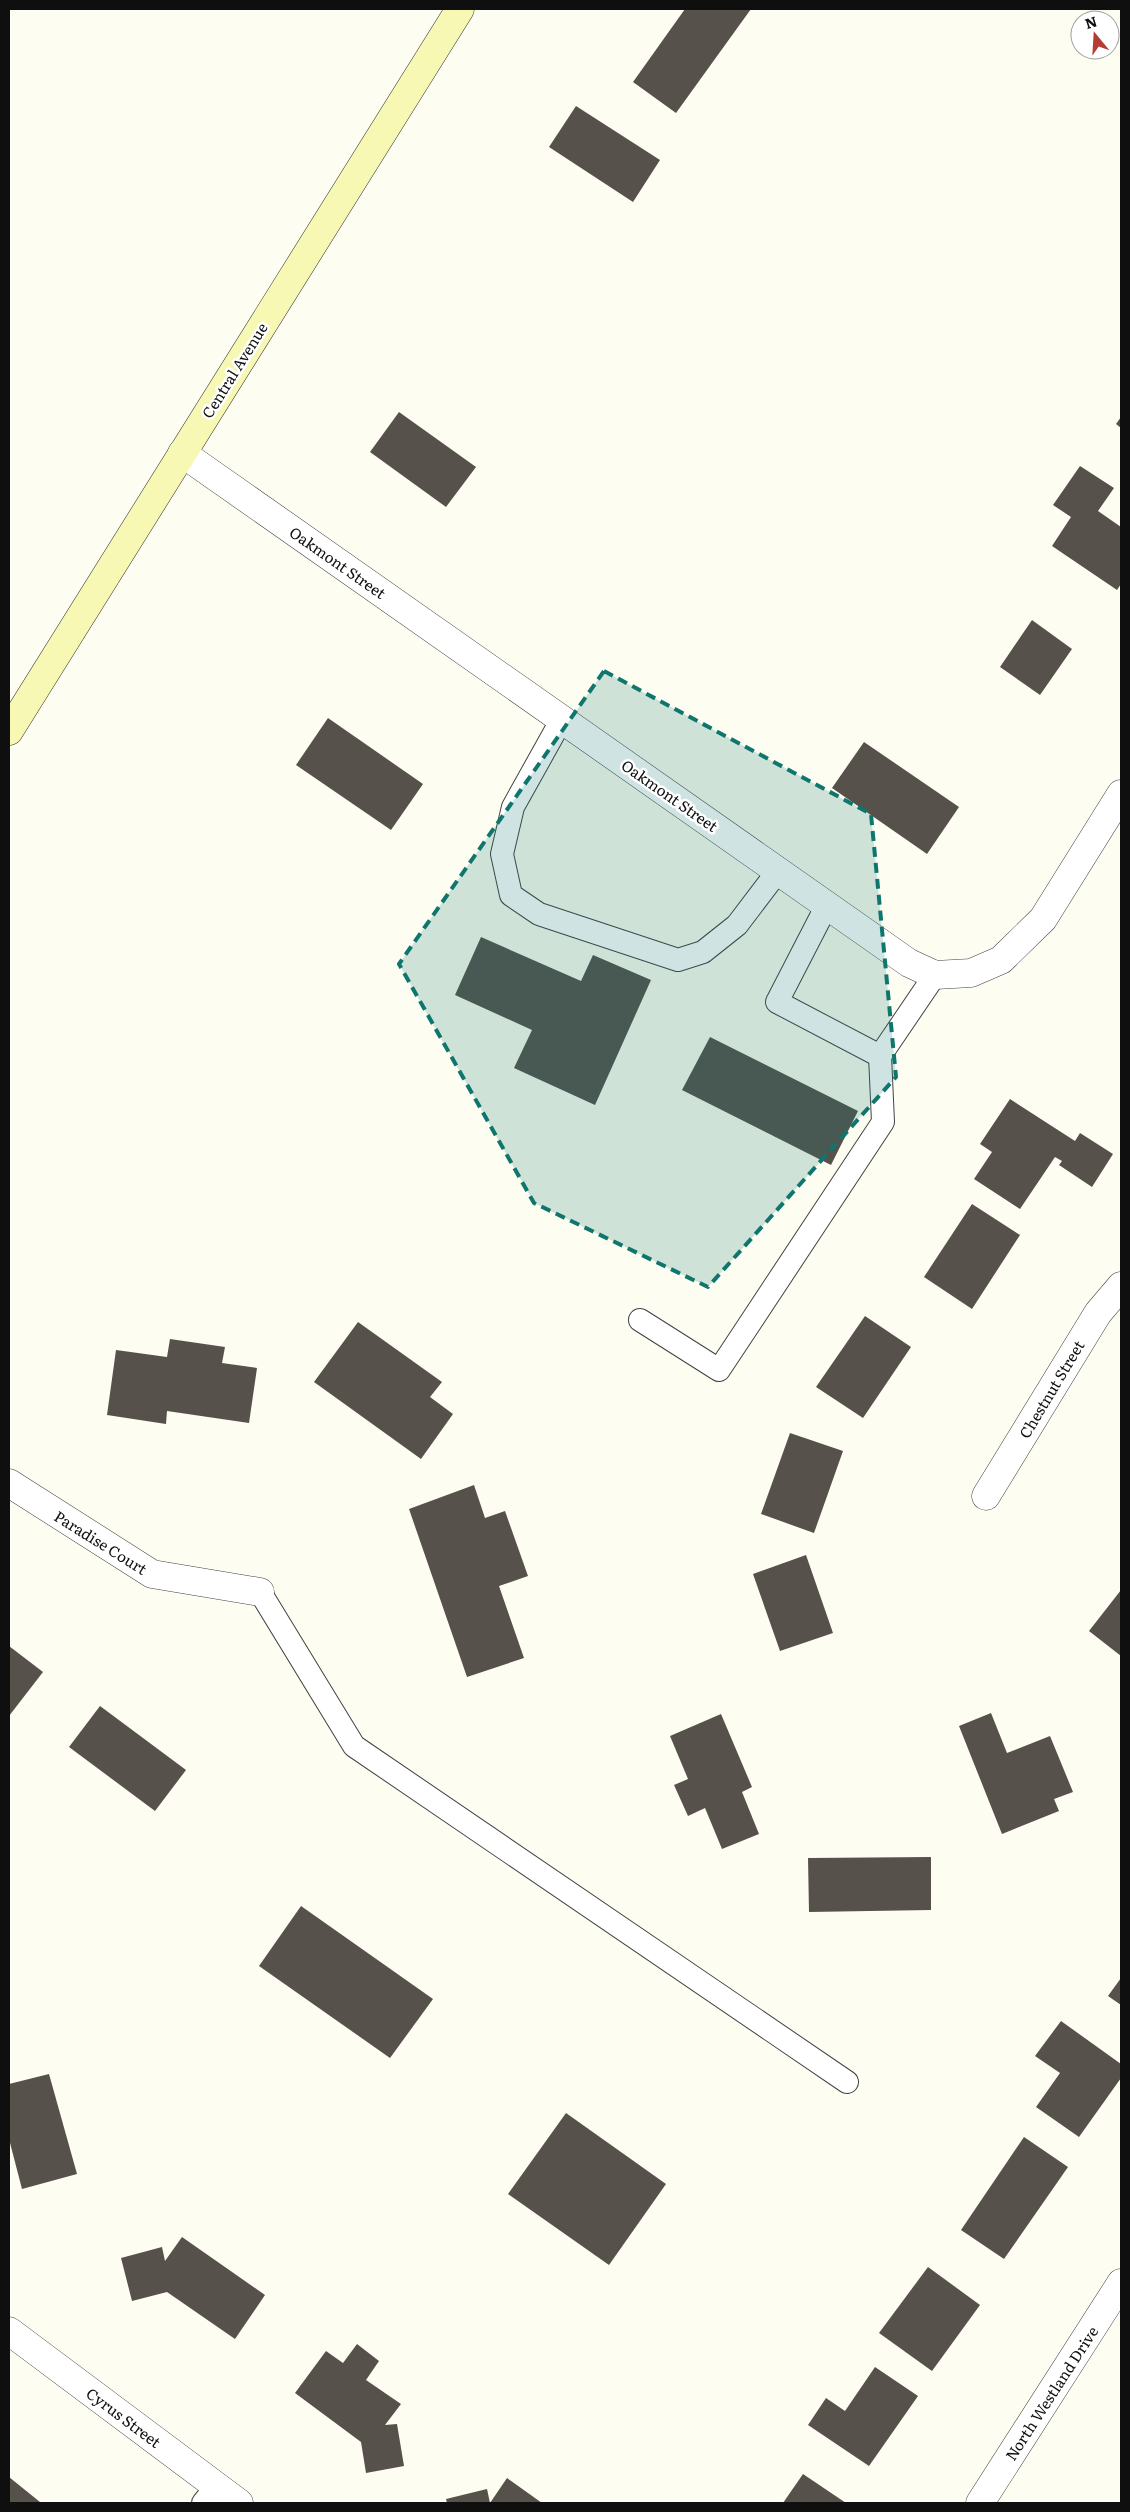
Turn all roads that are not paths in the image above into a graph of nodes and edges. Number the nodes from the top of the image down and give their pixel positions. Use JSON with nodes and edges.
{"nodes":[{"id":1,"x":460,"y":9,"type":"edge"},
{"id":2,"x":182,"y":453,"type":"junction"},
{"id":3,"x":562,"y":719,"type":"junction"},
{"id":4,"x":9,"y":731,"type":"edge"},
{"id":5,"x":1121,"y":794,"type":"edge"},
{"id":6,"x":778,"y":871,"type":"junction"},
{"id":7,"x":826,"y":905,"type":"junction"},
{"id":8,"x":935,"y":975,"type":"junction"},
{"id":9,"x":880,"y":1056,"type":"junction"},
{"id":10,"x":1121,"y":1286,"type":"edge"},
{"id":11,"x":640,"y":1320,"type":"dead end"},
{"id":12,"x":9,"y":1483,"type":"edge"},
{"id":13,"x":986,"y":1496,"type":"dead end"},
{"id":14,"x":260,"y":1592,"type":"joint"},
{"id":15,"x":847,"y":2082,"type":"dead end"},
{"id":16,"x":1121,"y":2283,"type":"edge"},
{"id":17,"x":9,"y":2331,"type":"edge"},
{"id":18,"x":210,"y":2495,"type":"edge"},
{"id":19,"x":239,"y":2503,"type":"edge"},
{"id":20,"x":980,"y":2503,"type":"edge"}],
"edges":[{"from":1,"to":2,"type":"street","name":"Central Avenue"},
{"from":2,"to":3,"type":"street","name":"Oakmont Street"},
{"from":2,"to":4,"type":"street","name":"Central Avenue"},
{"from":3,"to":6,"type":"street","name":"Oakmont Street"},
{"from":3,"to":6,"type":"lane"},
{"from":5,"to":8,"type":"street","name":"Oakmont Street"},
{"from":6,"to":7,"type":"street","name":"Oakmont Street"},
{"from":7,"to":8,"type":"street","name":"Oakmont Street"},
{"from":7,"to":9,"type":"lane"},
{"from":8,"to":9,"type":"lane"},
{"from":9,"to":11,"type":"lane"},
{"from":10,"to":13,"type":"street","name":"Chestnut Street"},
{"from":12,"to":14,"type":"street","name":"Paradise Court"},
{"from":14,"to":15,"type":"lane"},
{"from":16,"to":20,"type":"street","name":"North Westland Drive"},
{"from":17,"to":18,"type":"street","name":"Cyrus Street"},
{"from":18,"to":19,"type":"street","name":"Cyrus Street"}]}
